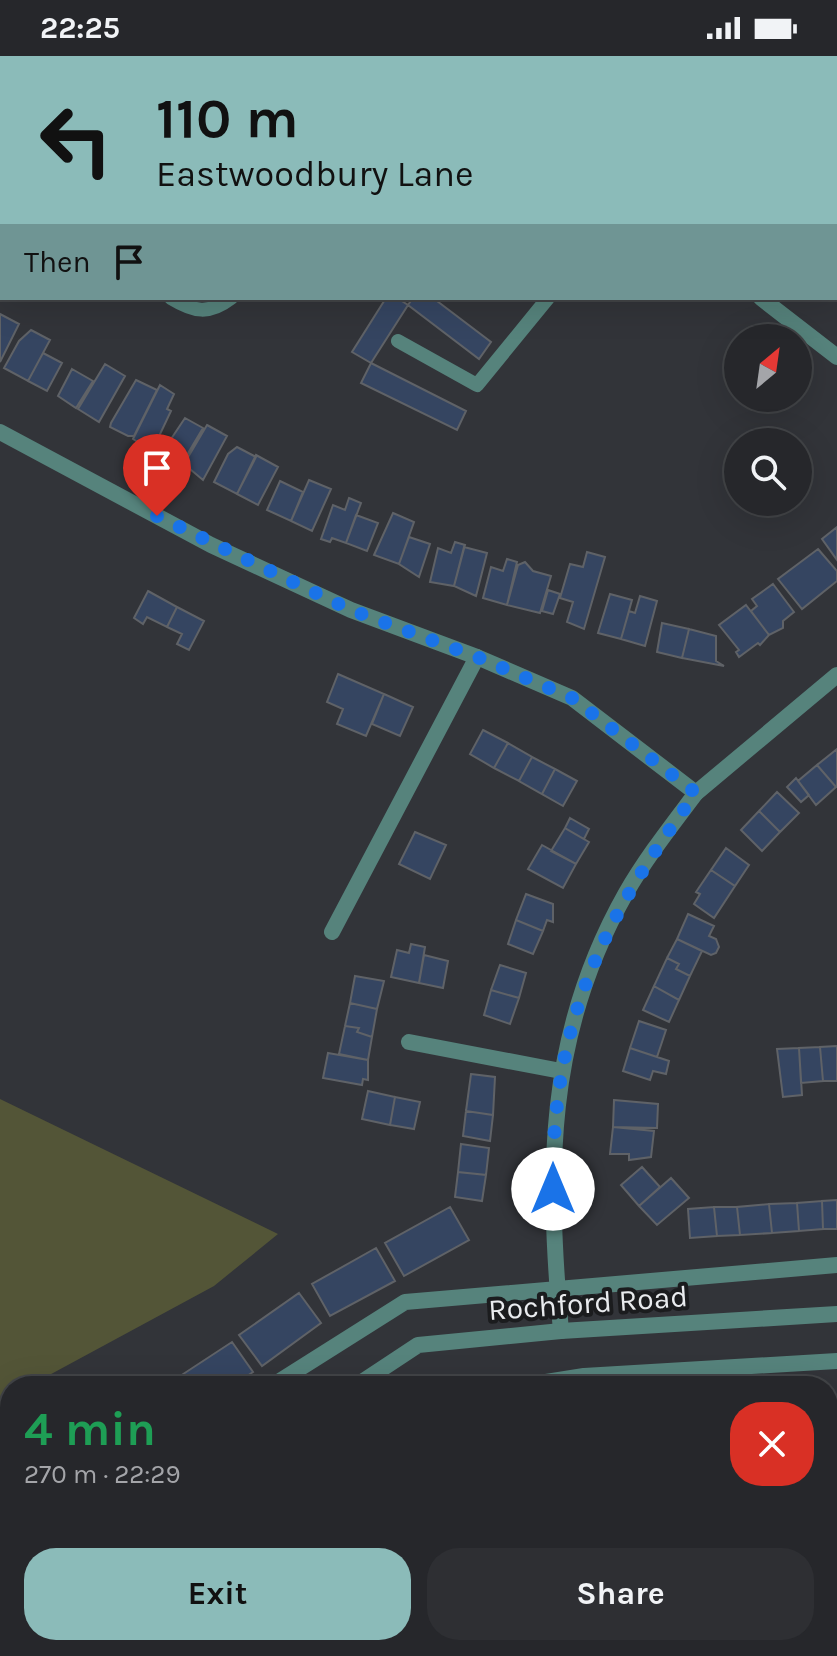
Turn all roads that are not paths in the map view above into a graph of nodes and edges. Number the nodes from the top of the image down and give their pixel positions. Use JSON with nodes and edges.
{"nodes":[{"id":1,"x":175,"y":300,"type":"edge"},
{"id":2,"x":228,"y":300,"type":"edge"},
{"id":3,"x":546,"y":300,"type":"edge"},
{"id":4,"x":764,"y":300,"type":"edge"},
{"id":5,"x":398,"y":341,"type":"dead end"},
{"id":6,"x":837,"y":357,"type":"edge"},
{"id":7,"x":0,"y":432,"type":"edge"},
{"id":8,"x":477,"y":657,"type":"junction"},
{"id":9,"x":837,"y":675,"type":"edge"},
{"id":10,"x":696,"y":793,"type":"junction"},
{"id":11,"x":332,"y":932,"type":"dead end"},
{"id":12,"x":409,"y":1042,"type":"dead end"},
{"id":13,"x":561,"y":1071,"type":"junction"},
{"id":14,"x":837,"y":1265,"type":"edge"},
{"id":15,"x":558,"y":1291,"type":"junction"},
{"id":16,"x":837,"y":1314,"type":"edge"},
{"id":17,"x":561,"y":1331,"type":"junction"},
{"id":18,"x":837,"y":1361,"type":"edge"},
{"id":19,"x":288,"y":1376,"type":"edge"},
{"id":20,"x":371,"y":1376,"type":"edge"},
{"id":21,"x":584,"y":1376,"type":"edge"}],
"edges":[{"from":1,"to":2,"type":"lane"},
{"from":3,"to":5,"type":"lane"},
{"from":4,"to":6,"type":"street"},
{"from":7,"to":8,"type":"street"},
{"from":8,"to":10,"type":"street"},
{"from":8,"to":11,"type":"street"},
{"from":9,"to":10,"type":"street"},
{"from":10,"to":13,"type":"street"},
{"from":12,"to":13,"type":"street"},
{"from":13,"to":15,"type":"street"},
{"from":14,"to":15,"type":"street"},
{"from":15,"to":17,"type":"street"},
{"from":15,"to":19,"type":"street"},
{"from":16,"to":17,"type":"street","name":"Rochford Road"},
{"from":17,"to":20,"type":"street","name":"Rochford Road"},
{"from":18,"to":21,"type":"street"}]}
